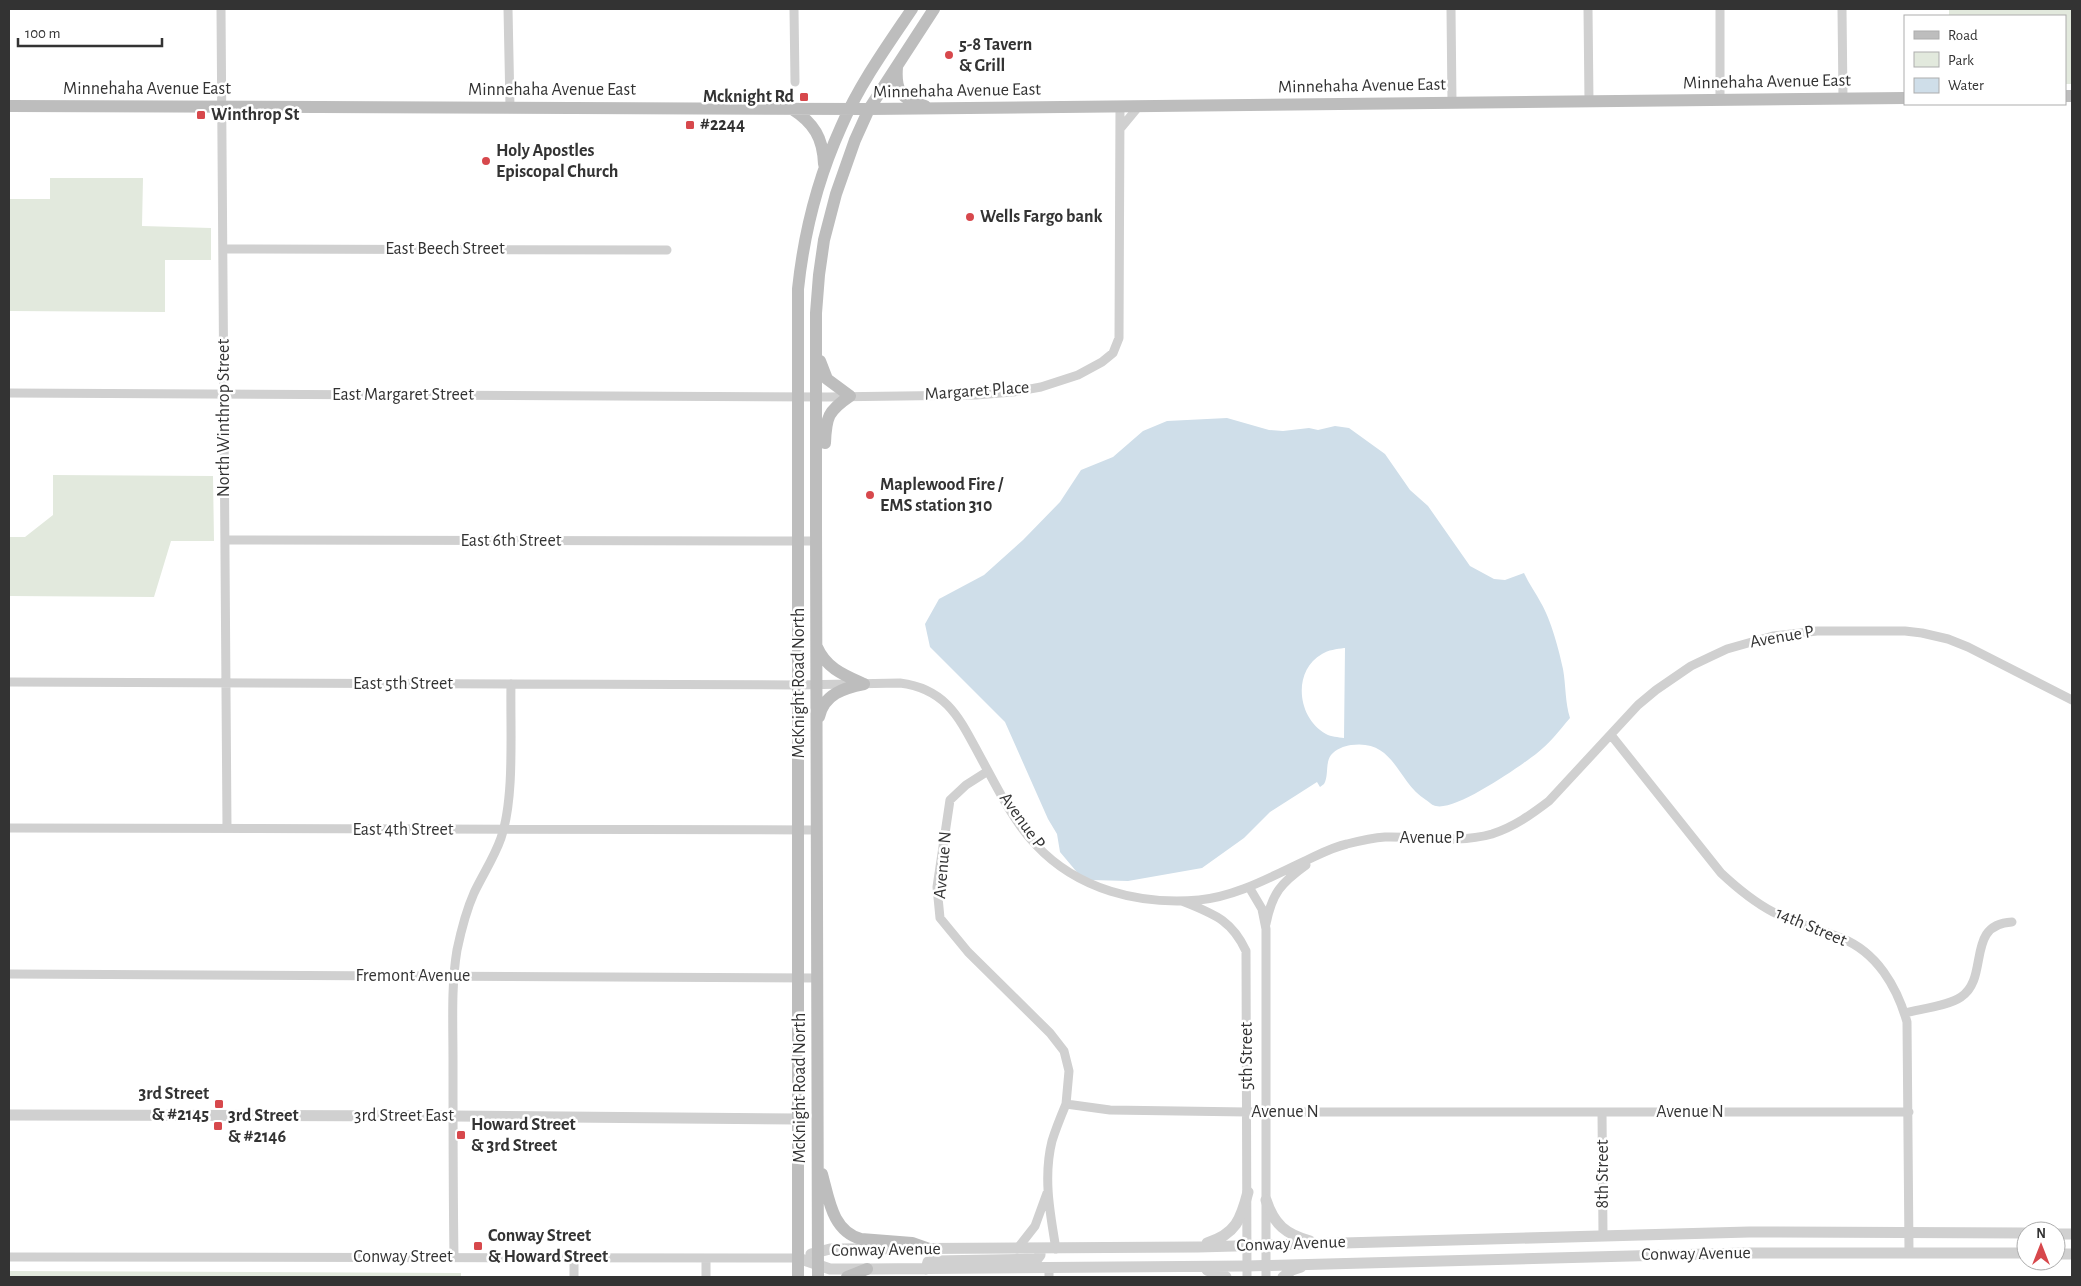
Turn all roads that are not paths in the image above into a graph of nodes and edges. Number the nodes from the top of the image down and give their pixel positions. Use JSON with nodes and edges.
{"nodes":[{"id":1,"x":221,"y":9,"type":"edge"},
{"id":2,"x":508,"y":9,"type":"edge"},
{"id":3,"x":794,"y":9,"type":"edge"},
{"id":4,"x":912,"y":9,"type":"edge"},
{"id":5,"x":934,"y":9,"type":"edge"},
{"id":6,"x":1451,"y":9,"type":"edge"},
{"id":7,"x":1588,"y":9,"type":"edge"},
{"id":8,"x":1720,"y":9,"type":"edge"},
{"id":9,"x":1842,"y":9,"type":"edge"},
{"id":10,"x":897,"y":65,"type":"junction"},
{"id":11,"x":795,"y":82,"type":"dead end"},
{"id":12,"x":1904,"y":98,"type":"edge"},
{"id":13,"x":1843,"y":99,"type":"junction"},
{"id":14,"x":1720,"y":100,"type":"junction"},
{"id":15,"x":1589,"y":102,"type":"junction"},
{"id":16,"x":1452,"y":103,"type":"junction"},
{"id":17,"x":9,"y":106,"type":"edge"},
{"id":18,"x":221,"y":106,"type":"junction"},
{"id":19,"x":1120,"y":106,"type":"junction"},
{"id":20,"x":1139,"y":106,"type":"junction"},
{"id":21,"x":510,"y":107,"type":"junction"},
{"id":22,"x":790,"y":108,"type":"junction"},
{"id":23,"x":934,"y":108,"type":"junction"},
{"id":24,"x":850,"y":109,"type":"junction"},
{"id":25,"x":869,"y":109,"type":"junction"},
{"id":26,"x":1120,"y":129,"type":"junction"},
{"id":27,"x":824,"y":168,"type":"junction"},
{"id":28,"x":223,"y":249,"type":"junction"},
{"id":29,"x":667,"y":250,"type":"dead end"},
{"id":30,"x":816,"y":347,"type":"junction"},
{"id":31,"x":9,"y":393,"type":"edge"},
{"id":32,"x":224,"y":394,"type":"junction"},
{"id":33,"x":797,"y":396,"type":"junction"},
{"id":34,"x":817,"y":396,"type":"junction"},
{"id":35,"x":850,"y":396,"type":"junction"},
{"id":36,"x":817,"y":474,"type":"junction"},
{"id":37,"x":225,"y":540,"type":"junction"},
{"id":38,"x":797,"y":542,"type":"junction"},
{"id":39,"x":816,"y":542,"type":"junction"},
{"id":40,"x":816,"y":645,"type":"junction"},
{"id":41,"x":9,"y":682,"type":"edge"},
{"id":42,"x":226,"y":683,"type":"junction"},
{"id":43,"x":511,"y":684,"type":"junction"},
{"id":44,"x":864,"y":684,"type":"junction"},
{"id":45,"x":798,"y":685,"type":"junction"},
{"id":46,"x":817,"y":685,"type":"junction"},
{"id":47,"x":2072,"y":700,"type":"edge"},
{"id":48,"x":816,"y":729,"type":"junction"},
{"id":49,"x":1611,"y":735,"type":"junction"},
{"id":50,"x":988,"y":771,"type":"junction"},
{"id":51,"x":9,"y":828,"type":"edge"},
{"id":52,"x":227,"y":828,"type":"junction"},
{"id":53,"x":503,"y":830,"type":"junction"},
{"id":54,"x":798,"y":830,"type":"junction"},
{"id":55,"x":817,"y":830,"type":"junction"},
{"id":56,"x":1321,"y":854,"type":"junction"},
{"id":57,"x":1249,"y":887,"type":"junction"},
{"id":58,"x":1180,"y":900,"type":"junction"},
{"id":59,"x":2012,"y":922,"type":"dead end"},
{"id":60,"x":1266,"y":930,"type":"junction"},
{"id":61,"x":9,"y":974,"type":"edge"},
{"id":62,"x":454,"y":976,"type":"junction"},
{"id":63,"x":798,"y":978,"type":"junction"},
{"id":64,"x":817,"y":978,"type":"junction"},
{"id":65,"x":1905,"y":1013,"type":"junction"},
{"id":66,"x":1066,"y":1104,"type":"junction"},
{"id":67,"x":1247,"y":1112,"type":"junction"},
{"id":68,"x":1266,"y":1112,"type":"junction"},
{"id":69,"x":1602,"y":1112,"type":"junction"},
{"id":70,"x":1909,"y":1112,"type":"junction"},
{"id":71,"x":9,"y":1115,"type":"edge"},
{"id":72,"x":453,"y":1116,"type":"junction"},
{"id":73,"x":798,"y":1119,"type":"junction"},
{"id":74,"x":818,"y":1156,"type":"junction"},
{"id":75,"x":1248,"y":1192,"type":"junction"},
{"id":76,"x":1047,"y":1193,"type":"junction"},
{"id":77,"x":1266,"y":1200,"type":"junction"},
{"id":78,"x":1909,"y":1232,"type":"junction"},
{"id":79,"x":2016,"y":1233,"type":"edge"},
{"id":80,"x":1603,"y":1236,"type":"junction"},
{"id":81,"x":1319,"y":1243,"type":"junction"},
{"id":82,"x":1248,"y":1245,"type":"junction"},
{"id":83,"x":1266,"y":1245,"type":"junction"},
{"id":84,"x":1198,"y":1247,"type":"junction"},
{"id":85,"x":929,"y":1249,"type":"junction"},
{"id":86,"x":1017,"y":1249,"type":"junction"},
{"id":87,"x":1040,"y":1249,"type":"junction"},
{"id":88,"x":1056,"y":1249,"type":"junction"},
{"id":89,"x":1909,"y":1252,"type":"junction"},
{"id":90,"x":2016,"y":1253,"type":"edge"},
{"id":91,"x":9,"y":1257,"type":"edge"},
{"id":92,"x":454,"y":1257,"type":"junction"},
{"id":93,"x":574,"y":1257,"type":"junction"},
{"id":94,"x":706,"y":1258,"type":"junction"},
{"id":95,"x":798,"y":1258,"type":"junction"},
{"id":96,"x":1307,"y":1264,"type":"junction"},
{"id":97,"x":818,"y":1265,"type":"edge"},
{"id":98,"x":1191,"y":1267,"type":"junction"},
{"id":99,"x":866,"y":1269,"type":"junction"},
{"id":100,"x":926,"y":1269,"type":"junction"},
{"id":101,"x":1247,"y":1272,"type":"edge"},
{"id":102,"x":1266,"y":1272,"type":"edge"},
{"id":103,"x":1049,"y":1273,"type":"edge"},
{"id":104,"x":574,"y":1277,"type":"edge"},
{"id":105,"x":706,"y":1277,"type":"edge"},
{"id":106,"x":798,"y":1277,"type":"edge"},
{"id":107,"x":847,"y":1277,"type":"edge"},
{"id":108,"x":1226,"y":1277,"type":"edge"},
{"id":109,"x":1283,"y":1277,"type":"edge"}],
"edges":[{"from":1,"to":18,"type":"street","name":"North Winthrop Street"},
{"from":2,"to":21,"type":"street"},
{"from":3,"to":11,"type":"street"},
{"from":4,"to":24,"type":"main road","name":"McKnight Road North"},
{"from":5,"to":10,"type":"main road","name":"McKnight Road North"},
{"from":6,"to":16,"type":"street"},
{"from":7,"to":15,"type":"street"},
{"from":8,"to":14,"type":"street"},
{"from":9,"to":13,"type":"street"},
{"from":10,"to":23,"type":"main road"},
{"from":10,"to":25,"type":"main road","name":"McKnight Road North"},
{"from":12,"to":13,"type":"main road","name":"Minnehaha Avenue East"},
{"from":13,"to":14,"type":"main road","name":"Minnehaha Avenue East"},
{"from":14,"to":15,"type":"main road","name":"Minnehaha Avenue East"},
{"from":15,"to":16,"type":"main road","name":"Minnehaha Avenue East"},
{"from":16,"to":20,"type":"main road","name":"Minnehaha Avenue East"},
{"from":17,"to":18,"type":"main road","name":"Minnehaha Avenue East"},
{"from":18,"to":21,"type":"main road","name":"Minnehaha Avenue East"},
{"from":18,"to":28,"type":"street","name":"North Winthrop Street"},
{"from":19,"to":20,"type":"main road","name":"Minnehaha Avenue East"},
{"from":19,"to":23,"type":"main road","name":"Minnehaha Avenue East"},
{"from":19,"to":26,"type":"street","name":"Margaret Place"},
{"from":20,"to":26,"type":"street"},
{"from":21,"to":22,"type":"main road","name":"Minnehaha Avenue East"},
{"from":22,"to":24,"type":"main road","name":"Minnehaha Avenue East"},
{"from":22,"to":27,"type":"main road"},
{"from":23,"to":25,"type":"main road","name":"Minnehaha Avenue East"},
{"from":24,"to":25,"type":"main road","name":"Minnehaha Avenue East"},
{"from":24,"to":27,"type":"main road","name":"McKnight Road North"},
{"from":25,"to":30,"type":"main road","name":"McKnight Road North"},
{"from":26,"to":35,"type":"street","name":"Margaret Place"},
{"from":27,"to":33,"type":"main road","name":"McKnight Road North"},
{"from":28,"to":29,"type":"street","name":"East Beech Street"},
{"from":28,"to":32,"type":"street","name":"North Winthrop Street"},
{"from":30,"to":34,"type":"main road","name":"McKnight Road North"},
{"from":30,"to":35,"type":"main road"},
{"from":31,"to":32,"type":"street","name":"East Margaret Street"},
{"from":32,"to":33,"type":"street","name":"East Margaret Street"},
{"from":32,"to":37,"type":"street","name":"North Winthrop Street"},
{"from":33,"to":34,"type":"street","name":"East Margaret Street"},
{"from":33,"to":38,"type":"main road","name":"McKnight Road North"},
{"from":34,"to":35,"type":"street","name":"Margaret Place"},
{"from":34,"to":36,"type":"main road","name":"McKnight Road North"},
{"from":35,"to":36,"type":"main road"},
{"from":36,"to":39,"type":"main road","name":"McKnight Road North"},
{"from":37,"to":38,"type":"street","name":"East 6th Street"},
{"from":37,"to":42,"type":"street","name":"North Winthrop Street"},
{"from":38,"to":39,"type":"street","name":"East 6th Street"},
{"from":38,"to":45,"type":"main road","name":"McKnight Road North"},
{"from":39,"to":40,"type":"main road","name":"McKnight Road North"},
{"from":40,"to":44,"type":"main road"},
{"from":40,"to":46,"type":"main road","name":"McKnight Road North"},
{"from":41,"to":42,"type":"street","name":"East 5th Street"},
{"from":42,"to":43,"type":"street","name":"East 5th Street"},
{"from":42,"to":52,"type":"street","name":"North Winthrop Street"},
{"from":43,"to":45,"type":"street","name":"East 5th Street"},
{"from":43,"to":53,"type":"street"},
{"from":44,"to":46,"type":"street","name":"Avenue P"},
{"from":44,"to":48,"type":"main road"},
{"from":44,"to":50,"type":"street","name":"Avenue P"},
{"from":45,"to":46,"type":"street","name":"East 5th Street"},
{"from":45,"to":54,"type":"main road","name":"McKnight Road North"},
{"from":46,"to":48,"type":"main road","name":"McKnight Road North"},
{"from":47,"to":49,"type":"street","name":"Avenue P"},
{"from":48,"to":55,"type":"main road","name":"McKnight Road North"},
{"from":49,"to":56,"type":"street","name":"Avenue P"},
{"from":49,"to":65,"type":"street","name":"14th Street"},
{"from":50,"to":58,"type":"street","name":"Avenue P"},
{"from":50,"to":66,"type":"street","name":"Avenue N"},
{"from":51,"to":52,"type":"street","name":"East 4th Street"},
{"from":52,"to":53,"type":"street","name":"East 4th Street"},
{"from":53,"to":54,"type":"street","name":"East 4th Street"},
{"from":53,"to":62,"type":"street"},
{"from":54,"to":55,"type":"street","name":"East 4th Street"},
{"from":54,"to":63,"type":"main road","name":"McKnight Road North"},
{"from":55,"to":64,"type":"main road","name":"McKnight Road North"},
{"from":56,"to":57,"type":"street","name":"Avenue P"},
{"from":56,"to":60,"type":"street"},
{"from":57,"to":58,"type":"street","name":"Avenue P"},
{"from":57,"to":60,"type":"street","name":"5th Street"},
{"from":58,"to":67,"type":"street","name":"5th Street"},
{"from":59,"to":65,"type":"street"},
{"from":60,"to":68,"type":"street","name":"5th Street"},
{"from":61,"to":62,"type":"street","name":"Fremont Avenue"},
{"from":62,"to":63,"type":"street","name":"Fremont Avenue"},
{"from":62,"to":72,"type":"street"},
{"from":63,"to":64,"type":"street","name":"Fremont Avenue"},
{"from":63,"to":73,"type":"main road","name":"McKnight Road North"},
{"from":64,"to":74,"type":"main road","name":"McKnight Road North"},
{"from":65,"to":70,"type":"street","name":"14th Street"},
{"from":66,"to":67,"type":"street","name":"Avenue N"},
{"from":66,"to":76,"type":"street"},
{"from":67,"to":68,"type":"street","name":"Avenue N"},
{"from":67,"to":75,"type":"street","name":"5th Street"},
{"from":68,"to":69,"type":"street","name":"Avenue N"},
{"from":68,"to":77,"type":"street","name":"5th Street"},
{"from":69,"to":70,"type":"street","name":"Avenue N"},
{"from":69,"to":80,"type":"street","name":"8th Street"},
{"from":70,"to":78,"type":"street","name":"14th Street"},
{"from":71,"to":72,"type":"street","name":"3rd Street East"},
{"from":72,"to":73,"type":"street","name":"3rd Street East"},
{"from":72,"to":92,"type":"street"},
{"from":73,"to":95,"type":"main road","name":"McKnight Road North"},
{"from":74,"to":85,"type":"main road"},
{"from":74,"to":97,"type":"main road","name":"McKnight Road North"},
{"from":75,"to":82,"type":"street","name":"5th Street"},
{"from":75,"to":84,"type":"street"},
{"from":76,"to":86,"type":"street"},
{"from":76,"to":88,"type":"street"},
{"from":77,"to":81,"type":"street"},
{"from":77,"to":83,"type":"street","name":"5th Street"},
{"from":78,"to":79,"type":"street","name":"Conway Avenue"},
{"from":78,"to":80,"type":"street","name":"Conway Avenue"},
{"from":78,"to":89,"type":"street","name":"14th Street"},
{"from":80,"to":81,"type":"street","name":"Conway Avenue"},
{"from":81,"to":83,"type":"street","name":"Conway Avenue"},
{"from":82,"to":83,"type":"street","name":"Conway Avenue"},
{"from":82,"to":84,"type":"street","name":"Conway Avenue"},
{"from":82,"to":101,"type":"street","name":"5th Street"},
{"from":83,"to":102,"type":"street","name":"5th Street"},
{"from":84,"to":88,"type":"street","name":"Conway Avenue"},
{"from":85,"to":86,"type":"street","name":"Conway Avenue"},
{"from":85,"to":97,"type":"street","name":"Conway Avenue"},
{"from":86,"to":87,"type":"street","name":"Conway Avenue"},
{"from":87,"to":88,"type":"street","name":"Conway Avenue"},
{"from":87,"to":100,"type":"street"},
{"from":89,"to":90,"type":"street","name":"Conway Avenue"},
{"from":89,"to":96,"type":"street","name":"Conway Avenue"},
{"from":91,"to":92,"type":"street","name":"Conway Street"},
{"from":92,"to":93,"type":"street","name":"Conway Street"},
{"from":93,"to":94,"type":"street","name":"Conway Street"},
{"from":93,"to":104,"type":"street"},
{"from":94,"to":95,"type":"street","name":"Conway Street"},
{"from":94,"to":105,"type":"street"},
{"from":95,"to":97,"type":"street","name":"Conway Avenue"},
{"from":95,"to":106,"type":"main road","name":"McKnight Road North"},
{"from":96,"to":102,"type":"street","name":"Conway Avenue"},
{"from":96,"to":109,"type":"street"},
{"from":97,"to":99,"type":"street","name":"Conway Avenue"},
{"from":98,"to":101,"type":"street","name":"Conway Avenue"},
{"from":98,"to":103,"type":"street","name":"Conway Avenue"},
{"from":98,"to":108,"type":"street"},
{"from":99,"to":100,"type":"street","name":"Conway Avenue"},
{"from":99,"to":107,"type":"main road"},
{"from":100,"to":103,"type":"street","name":"Conway Avenue"},
{"from":101,"to":102,"type":"street","name":"Conway Avenue"}]}
